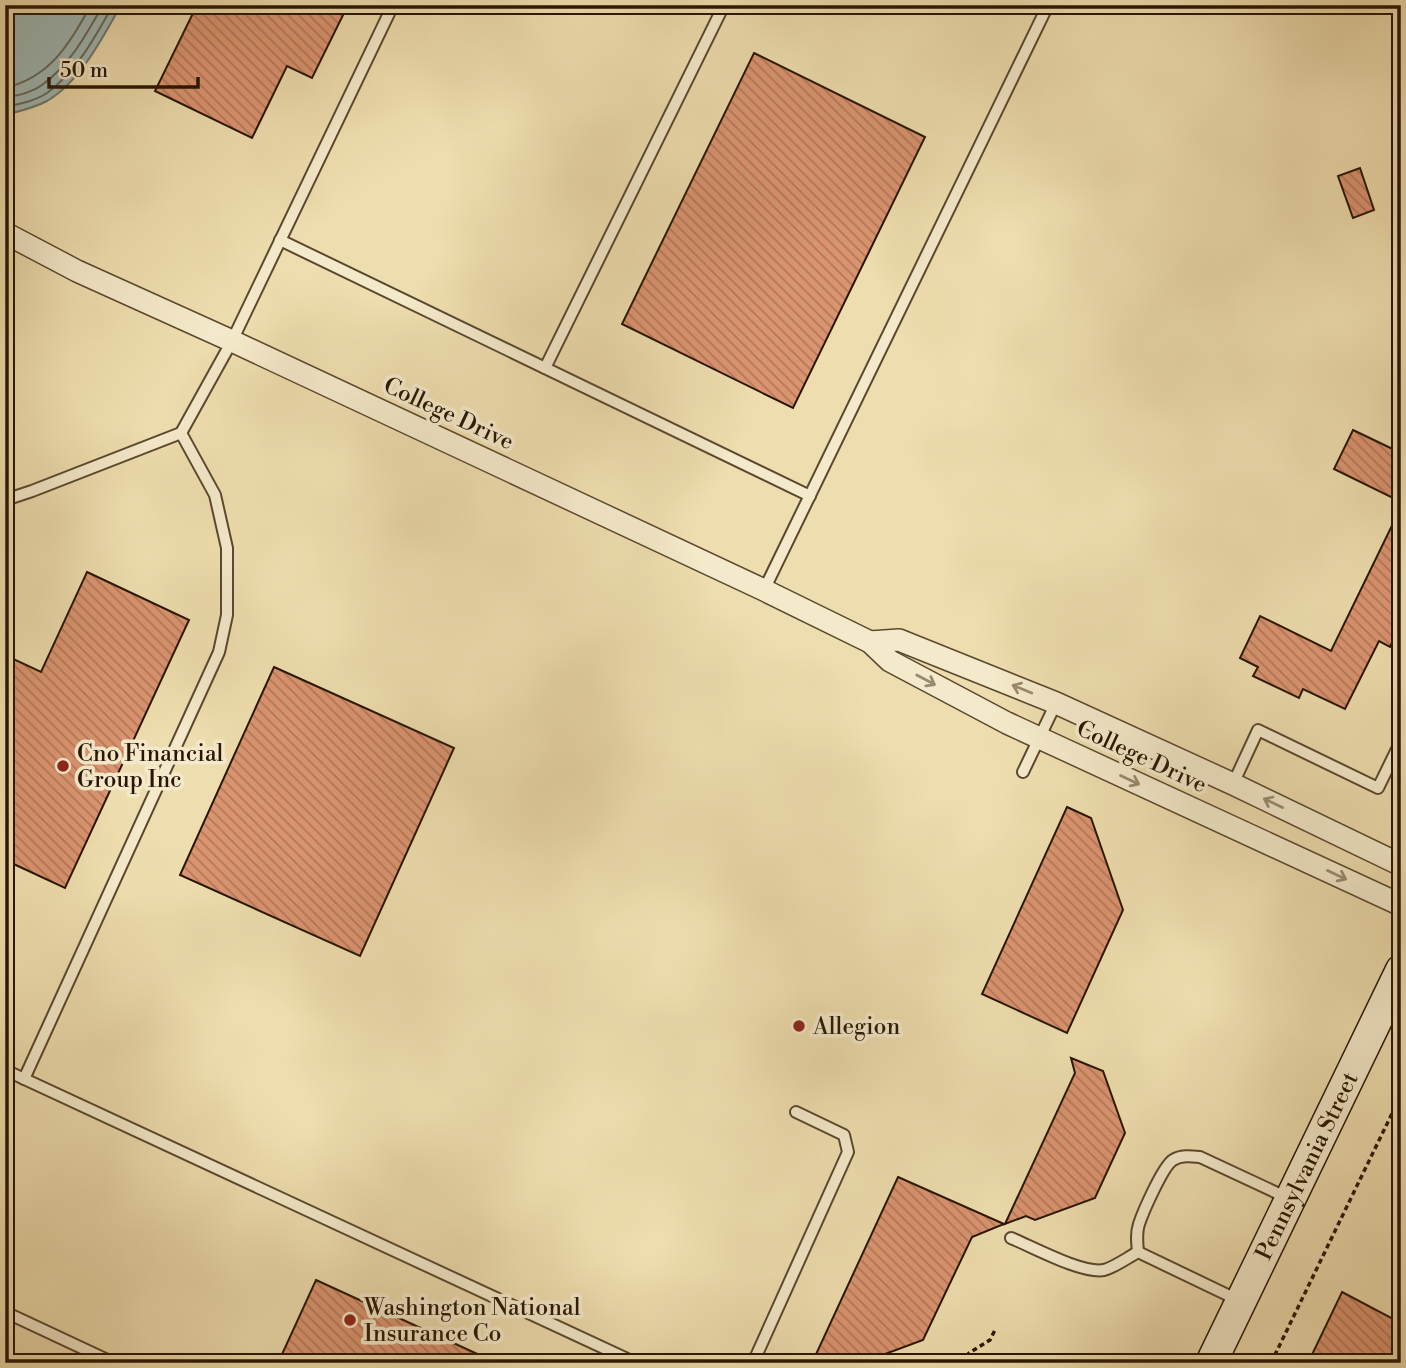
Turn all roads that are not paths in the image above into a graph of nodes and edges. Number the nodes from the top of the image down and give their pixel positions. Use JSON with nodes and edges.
{"nodes":[{"id":1,"x":393,"y":5,"type":"edge"},
{"id":2,"x":724,"y":5,"type":"edge"},
{"id":3,"x":1048,"y":5,"type":"edge"},
{"id":4,"x":5,"y":233,"type":"edge"},
{"id":5,"x":280,"y":240,"type":"junction"},
{"id":6,"x":232,"y":341,"type":"junction"},
{"id":7,"x":545,"y":368,"type":"junction"},
{"id":8,"x":181,"y":433,"type":"junction"},
{"id":9,"x":810,"y":496,"type":"junction"},
{"id":10,"x":5,"y":500,"type":"edge"},
{"id":11,"x":764,"y":590,"type":"junction"},
{"id":12,"x":870,"y":642,"type":"junction"},
{"id":13,"x":1056,"y":703,"type":"junction"},
{"id":14,"x":1039,"y":737,"type":"junction"},
{"id":15,"x":1401,"y":741,"type":"edge"},
{"id":16,"x":1023,"y":772,"type":"dead end"},
{"id":17,"x":1233,"y":784,"type":"junction"},
{"id":18,"x":1401,"y":865,"type":"edge"},
{"id":19,"x":1401,"y":905,"type":"edge"},
{"id":20,"x":1401,"y":970,"type":"edge"},
{"id":21,"x":5,"y":1070,"type":"edge"},
{"id":22,"x":24,"y":1079,"type":"junction"},
{"id":23,"x":796,"y":1112,"type":"dead end"},
{"id":24,"x":1291,"y":1199,"type":"junction"},
{"id":25,"x":1011,"y":1238,"type":"dead end"},
{"id":26,"x":1138,"y":1252,"type":"junction"},
{"id":27,"x":1240,"y":1301,"type":"junction"},
{"id":28,"x":5,"y":1312,"type":"edge"},
{"id":29,"x":114,"y":1363,"type":"edge"},
{"id":30,"x":636,"y":1363,"type":"edge"},
{"id":31,"x":753,"y":1363,"type":"edge"},
{"id":32,"x":1211,"y":1363,"type":"edge"}],
"edges":[{"from":1,"to":5,"type":"lane"},
{"from":2,"to":7,"type":"lane"},
{"from":3,"to":9,"type":"lane"},
{"from":4,"to":6,"type":"street","name":"College Drive"},
{"from":5,"to":6,"type":"lane"},
{"from":5,"to":7,"type":"lane"},
{"from":6,"to":8,"type":"lane"},
{"from":6,"to":11,"type":"street","name":"College Drive"},
{"from":7,"to":9,"type":"lane"},
{"from":8,"to":10,"type":"lane"},
{"from":8,"to":22,"type":"lane"},
{"from":9,"to":11,"type":"lane"},
{"from":11,"to":12,"type":"street","name":"College Drive"},
{"from":13,"to":12,"type":"street","name":"College Drive","one_way":true},
{"from":12,"to":14,"type":"street","name":"College Drive","one_way":true},
{"from":13,"to":14,"type":"lane"},
{"from":13,"to":17,"type":"street","name":"College Drive"},
{"from":14,"to":16,"type":"lane"},
{"from":14,"to":19,"type":"street","name":"College Drive","one_way":true},
{"from":15,"to":17,"type":"lane"},
{"from":18,"to":17,"type":"street","name":"College Drive","one_way":true},
{"from":20,"to":24,"type":"main road","name":"Pennsylvania Street"},
{"from":21,"to":22,"type":"lane"},
{"from":22,"to":30,"type":"lane"},
{"from":23,"to":31,"type":"lane"},
{"from":24,"to":26,"type":"lane"},
{"from":24,"to":27,"type":"main road","name":"Pennsylvania Street"},
{"from":25,"to":26,"type":"lane"},
{"from":26,"to":27,"type":"lane"},
{"from":27,"to":32,"type":"main road","name":"Pennsylvania Street"},
{"from":28,"to":29,"type":"lane"}]}
